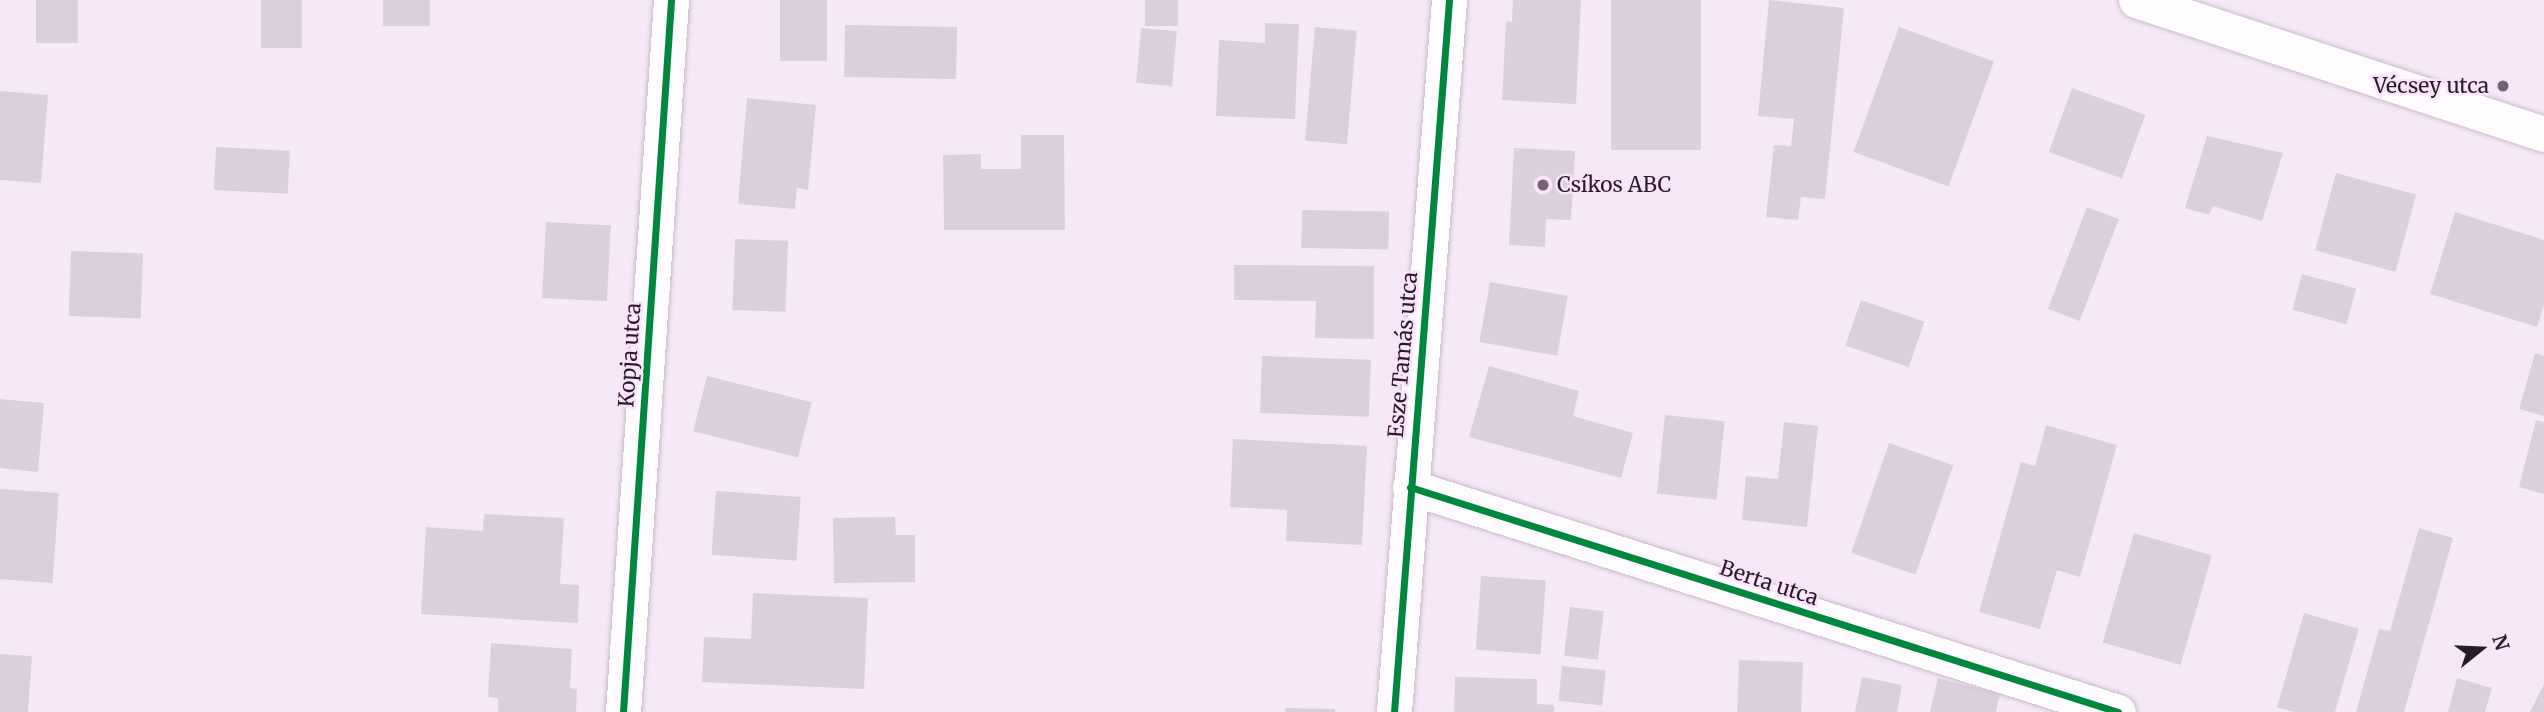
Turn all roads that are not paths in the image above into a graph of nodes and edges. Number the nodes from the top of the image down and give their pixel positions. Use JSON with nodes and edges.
{"nodes":[{"id":1,"x":671,"y":0,"type":"edge"},
{"id":2,"x":1449,"y":0,"type":"edge"},
{"id":3,"x":2136,"y":0,"type":"edge"},
{"id":4,"x":2544,"y":134,"type":"edge"},
{"id":5,"x":1410,"y":487,"type":"junction"},
{"id":6,"x":623,"y":712,"type":"edge"},
{"id":7,"x":1394,"y":712,"type":"edge"},
{"id":8,"x":2118,"y":712,"type":"edge"}],
"edges":[{"from":1,"to":6,"type":"street","name":"Kopja utca"},
{"from":2,"to":5,"type":"street","name":"Esze Tamás utca"},
{"from":3,"to":4,"type":"street"},
{"from":5,"to":7,"type":"street","name":"Esze Tamás utca"},
{"from":5,"to":8,"type":"street","name":"Berta utca"}]}
